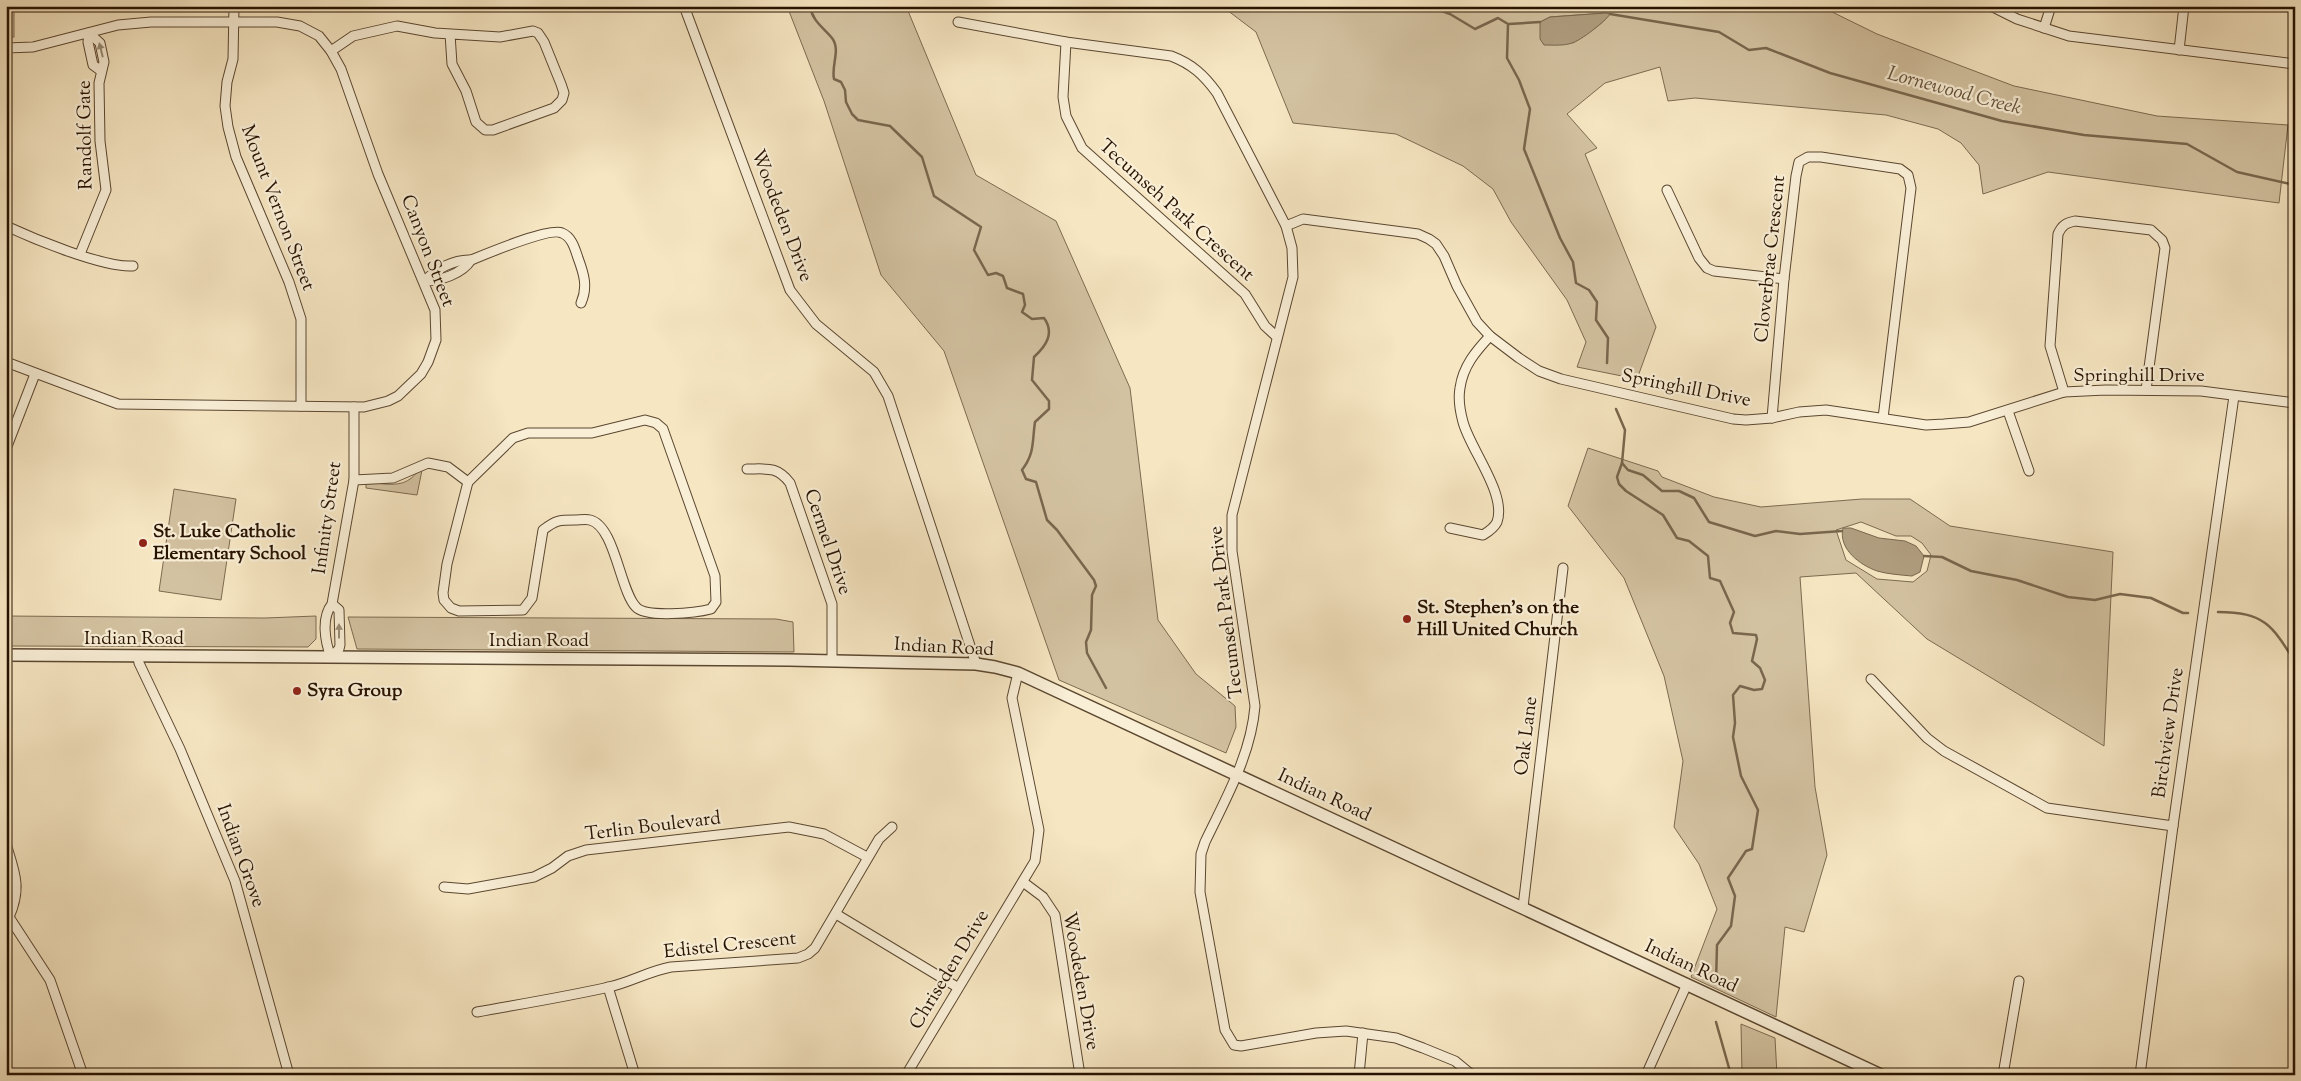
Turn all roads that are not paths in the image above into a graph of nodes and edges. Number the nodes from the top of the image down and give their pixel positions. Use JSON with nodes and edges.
{"nodes":[{"id":1,"x":234,"y":6,"type":"edge"},
{"id":2,"x":684,"y":6,"type":"edge"},
{"id":3,"x":1990,"y":6,"type":"edge"},
{"id":4,"x":2051,"y":6,"type":"edge"},
{"id":5,"x":2184,"y":6,"type":"edge"},
{"id":6,"x":234,"y":21,"type":"junction"},
{"id":7,"x":958,"y":22,"type":"dead end"},
{"id":8,"x":2044,"y":28,"type":"junction"},
{"id":9,"x":89,"y":33,"type":"junction"},
{"id":10,"x":450,"y":34,"type":"junction"},
{"id":11,"x":1066,"y":42,"type":"junction"},
{"id":12,"x":6,"y":48,"type":"edge"},
{"id":13,"x":2179,"y":50,"type":"junction"},
{"id":14,"x":331,"y":51,"type":"junction"},
{"id":15,"x":2295,"y":64,"type":"edge"},
{"id":16,"x":1666,"y":190,"type":"dead end"},
{"id":17,"x":6,"y":226,"type":"edge"},
{"id":18,"x":1286,"y":226,"type":"junction"},
{"id":19,"x":80,"y":254,"type":"junction"},
{"id":20,"x":133,"y":266,"type":"dead end"},
{"id":21,"x":1784,"y":279,"type":"junction"},
{"id":22,"x":425,"y":280,"type":"junction"},
{"id":23,"x":581,"y":303,"type":"dead end"},
{"id":24,"x":1490,"y":336,"type":"junction"},
{"id":25,"x":1278,"y":337,"type":"junction"},
{"id":26,"x":6,"y":362,"type":"edge"},
{"id":27,"x":35,"y":374,"type":"junction"},
{"id":28,"x":2146,"y":390,"type":"junction"},
{"id":29,"x":2064,"y":392,"type":"junction"},
{"id":30,"x":2234,"y":396,"type":"junction"},
{"id":31,"x":2295,"y":403,"type":"edge"},
{"id":32,"x":301,"y":406,"type":"junction"},
{"id":33,"x":354,"y":407,"type":"junction"},
{"id":34,"x":2008,"y":411,"type":"junction"},
{"id":35,"x":1772,"y":418,"type":"junction"},
{"id":36,"x":1883,"y":418,"type":"junction"},
{"id":37,"x":6,"y":449,"type":"edge"},
{"id":38,"x":747,"y":469,"type":"dead end"},
{"id":39,"x":2029,"y":471,"type":"dead end"},
{"id":40,"x":354,"y":480,"type":"junction"},
{"id":41,"x":468,"y":482,"type":"junction"},
{"id":42,"x":1450,"y":528,"type":"dead end"},
{"id":43,"x":1564,"y":568,"type":"dead end"},
{"id":44,"x":332,"y":604,"type":"junction"},
{"id":45,"x":6,"y":655,"type":"edge"},
{"id":46,"x":138,"y":657,"type":"junction"},
{"id":47,"x":331,"y":657,"type":"junction"},
{"id":48,"x":832,"y":661,"type":"junction"},
{"id":49,"x":976,"y":664,"type":"junction"},
{"id":50,"x":1018,"y":673,"type":"junction"},
{"id":51,"x":1871,"y":679,"type":"dead end"},
{"id":52,"x":1237,"y":774,"type":"junction"},
{"id":53,"x":2173,"y":826,"type":"junction"},
{"id":54,"x":892,"y":827,"type":"dead end"},
{"id":55,"x":6,"y":844,"type":"edge"},
{"id":56,"x":867,"y":857,"type":"junction"},
{"id":57,"x":1023,"y":882,"type":"junction"},
{"id":58,"x":444,"y":887,"type":"dead end"},
{"id":59,"x":1523,"y":907,"type":"junction"},
{"id":60,"x":836,"y":914,"type":"junction"},
{"id":61,"x":8,"y":918,"type":"edge"},
{"id":62,"x":2019,"y":981,"type":"dead end"},
{"id":63,"x":1687,"y":984,"type":"junction"},
{"id":64,"x":957,"y":987,"type":"junction"},
{"id":65,"x":608,"y":988,"type":"junction"},
{"id":66,"x":476,"y":1012,"type":"dead end"},
{"id":67,"x":1363,"y":1034,"type":"junction"},
{"id":68,"x":83,"y":1075,"type":"edge"},
{"id":69,"x":289,"y":1075,"type":"edge"},
{"id":70,"x":635,"y":1075,"type":"edge"},
{"id":71,"x":906,"y":1075,"type":"edge"},
{"id":72,"x":1080,"y":1075,"type":"edge"},
{"id":73,"x":1359,"y":1075,"type":"edge"},
{"id":74,"x":1472,"y":1075,"type":"edge"},
{"id":75,"x":1646,"y":1075,"type":"edge"},
{"id":76,"x":1881,"y":1075,"type":"edge"},
{"id":77,"x":2003,"y":1075,"type":"edge"},
{"id":78,"x":2140,"y":1075,"type":"edge"}],
"edges":[{"from":1,"to":6,"type":"street","name":"Mount Vernon Street"},
{"from":2,"to":49,"type":"street","name":"Woodeden Drive"},
{"from":3,"to":8,"type":"street"},
{"from":4,"to":8,"type":"street"},
{"from":5,"to":13,"type":"street"},
{"from":6,"to":9,"type":"street","name":"Canyon Street"},
{"from":6,"to":14,"type":"street","name":"Canyon Street"},
{"from":6,"to":32,"type":"street","name":"Mount Vernon Street"},
{"from":7,"to":11,"type":"street","name":"Tecumseh Park Drive"},
{"from":8,"to":13,"type":"street"},
{"from":9,"to":12,"type":"street","name":"Canyon Street"},
{"from":9,"to":19,"type":"street","name":"Randolf Gate"},
{"from":10,"to":10,"type":"street"},
{"from":10,"to":14,"type":"street"},
{"from":11,"to":18,"type":"street","name":"Tecumseh Park Drive"},
{"from":11,"to":25,"type":"street","name":"Tecumseh Park Crescent"},
{"from":13,"to":15,"type":"street"},
{"from":14,"to":22,"type":"street","name":"Canyon Street"},
{"from":16,"to":21,"type":"street"},
{"from":17,"to":19,"type":"street"},
{"from":18,"to":24,"type":"street","name":"Springhill Drive"},
{"from":18,"to":25,"type":"street","name":"Tecumseh Park Drive"},
{"from":19,"to":20,"type":"street"},
{"from":21,"to":35,"type":"street","name":"Cloverbrae Crescent"},
{"from":21,"to":36,"type":"street","name":"Cloverbrae Crescent"},
{"from":22,"to":23,"type":"street"},
{"from":22,"to":33,"type":"street","name":"Canyon Street"},
{"from":24,"to":35,"type":"street","name":"Springhill Drive"},
{"from":24,"to":42,"type":"street"},
{"from":25,"to":52,"type":"street","name":"Tecumseh Park Drive"},
{"from":26,"to":27,"type":"street","name":"Canyon Street"},
{"from":27,"to":32,"type":"street","name":"Canyon Street"},
{"from":27,"to":37,"type":"street"},
{"from":28,"to":29,"type":"street","name":"Springhill Drive"},
{"from":28,"to":29,"type":"street"},
{"from":28,"to":30,"type":"street","name":"Springhill Drive"},
{"from":29,"to":34,"type":"street","name":"Springhill Drive"},
{"from":30,"to":31,"type":"street","name":"Springhill Drive"},
{"from":30,"to":53,"type":"street","name":"Birchview Drive"},
{"from":32,"to":33,"type":"street","name":"Canyon Street"},
{"from":33,"to":40,"type":"street","name":"Infinity Street"},
{"from":34,"to":36,"type":"street","name":"Springhill Drive"},
{"from":34,"to":39,"type":"street"},
{"from":35,"to":36,"type":"street","name":"Springhill Drive"},
{"from":38,"to":48,"type":"street","name":"Cermel Drive"},
{"from":40,"to":41,"type":"street"},
{"from":40,"to":44,"type":"street","name":"Infinity Street"},
{"from":41,"to":41,"type":"street"},
{"from":43,"to":59,"type":"street","name":"Oak Lane"},
{"from":44,"to":47,"type":"street","name":"Infinity Street"},
{"from":47,"to":44,"type":"street","name":"Infinity Street","one_way":true},
{"from":45,"to":46,"type":"street","name":"Indian Road"},
{"from":46,"to":47,"type":"street","name":"Indian Road"},
{"from":46,"to":69,"type":"street","name":"Indian Grove"},
{"from":47,"to":48,"type":"street","name":"Indian Road"},
{"from":48,"to":49,"type":"street","name":"Indian Road"},
{"from":49,"to":50,"type":"street","name":"Indian Road"},
{"from":50,"to":52,"type":"street","name":"Indian Road"},
{"from":50,"to":57,"type":"street"},
{"from":51,"to":53,"type":"street"},
{"from":52,"to":59,"type":"street","name":"Indian Road"},
{"from":52,"to":67,"type":"street","name":"Tecumseh Park Drive"},
{"from":53,"to":78,"type":"street","name":"Birchview Drive"},
{"from":54,"to":56,"type":"street","name":"Edistel Crescent"},
{"from":55,"to":61,"type":"street"},
{"from":56,"to":58,"type":"street","name":"Terlin Boulevard"},
{"from":56,"to":60,"type":"street","name":"Edistel Crescent"},
{"from":57,"to":64,"type":"street","name":"Chriseden Drive"},
{"from":57,"to":72,"type":"street","name":"Woodeden Drive"},
{"from":59,"to":63,"type":"street","name":"Indian Road"},
{"from":60,"to":64,"type":"street"},
{"from":60,"to":65,"type":"street","name":"Edistel Crescent"},
{"from":61,"to":68,"type":"street"},
{"from":62,"to":77,"type":"street"},
{"from":63,"to":75,"type":"street"},
{"from":63,"to":76,"type":"street","name":"Indian Road"},
{"from":64,"to":71,"type":"street","name":"Chriseden Drive"},
{"from":65,"to":66,"type":"street","name":"Edistel Crescent"},
{"from":65,"to":70,"type":"street"},
{"from":67,"to":73,"type":"street"},
{"from":67,"to":74,"type":"street","name":"Tecumseh Park Drive"}]}
